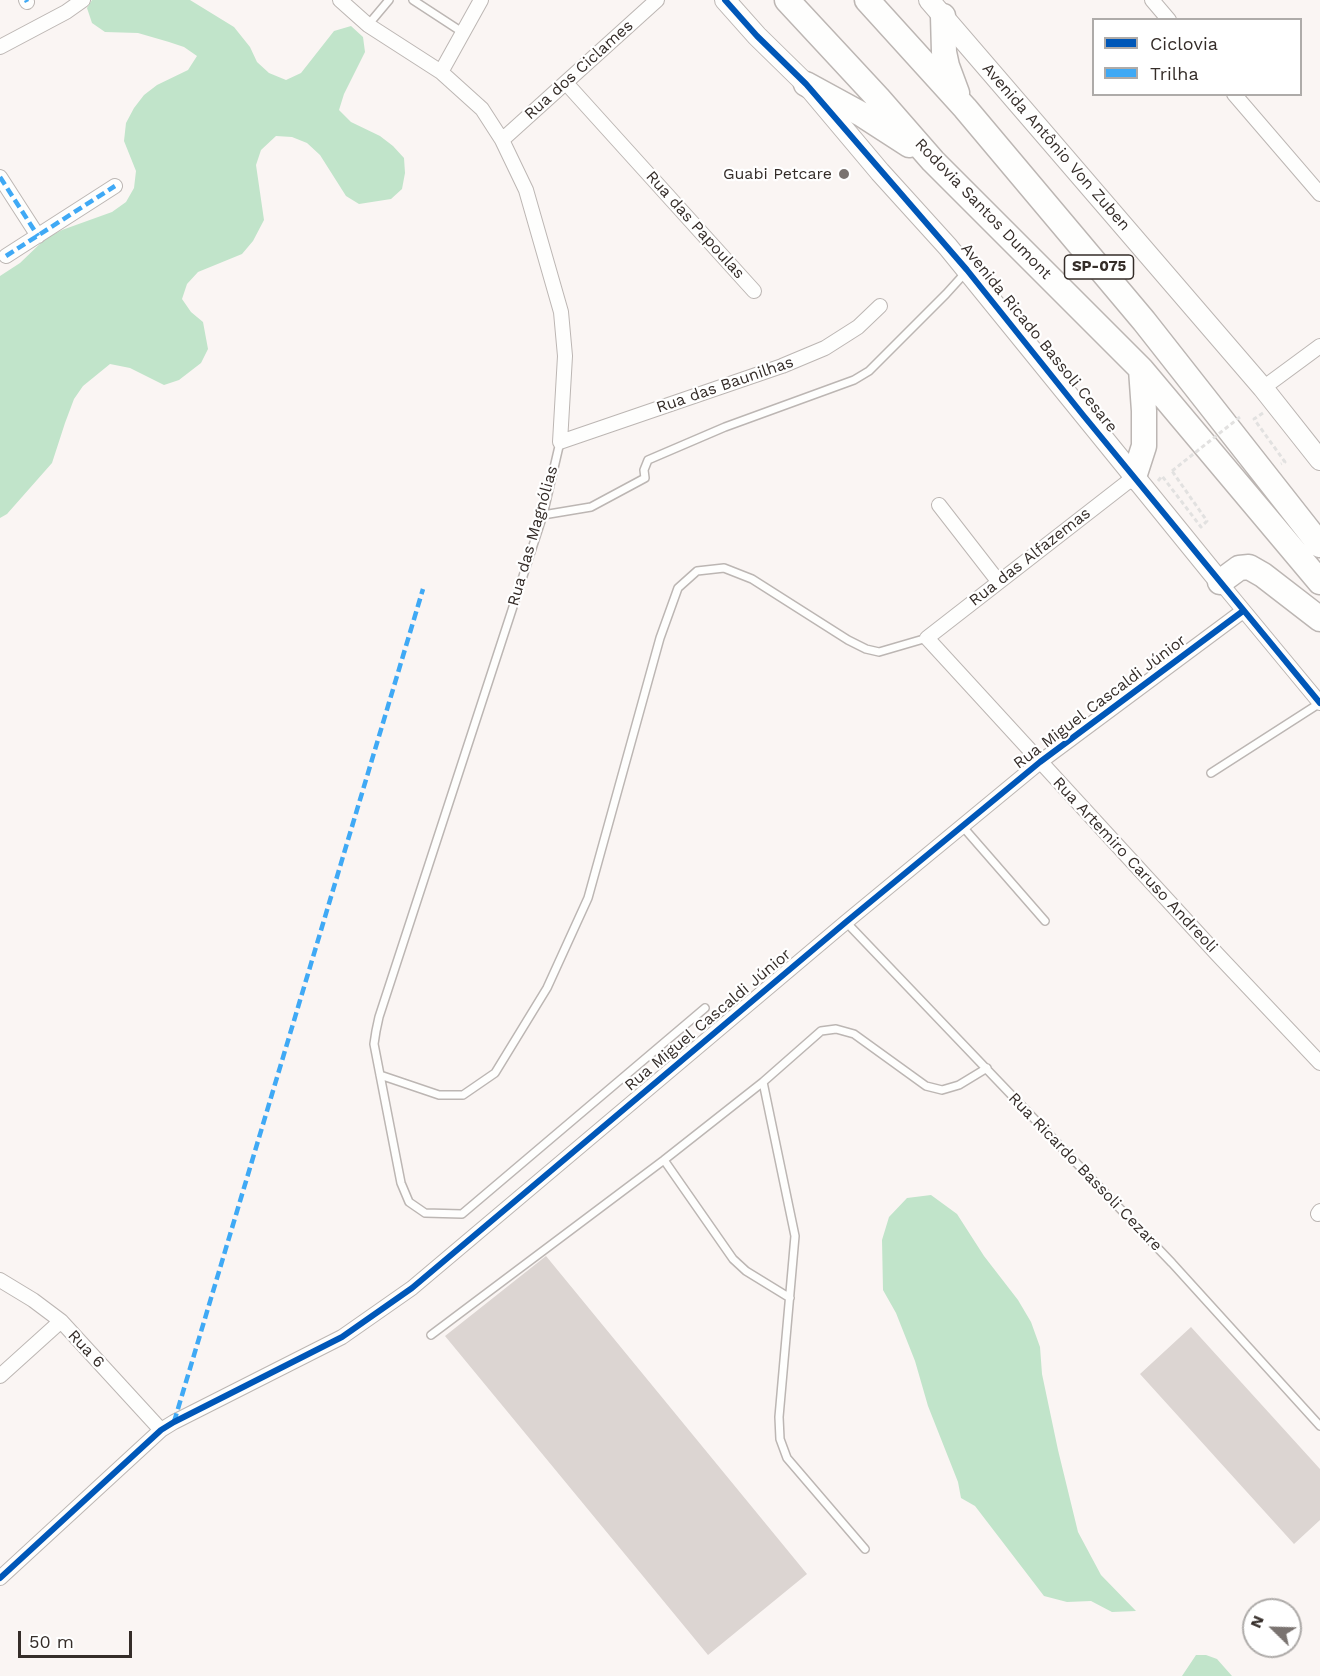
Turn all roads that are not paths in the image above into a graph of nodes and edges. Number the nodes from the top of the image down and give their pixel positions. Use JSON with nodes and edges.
{"nodes":[{"id":1,"x":83,"y":0,"type":"edge"},
{"id":2,"x":340,"y":0,"type":"edge"},
{"id":3,"x":388,"y":0,"type":"edge"},
{"id":4,"x":413,"y":0,"type":"edge"},
{"id":5,"x":481,"y":0,"type":"edge"},
{"id":6,"x":657,"y":0,"type":"edge"},
{"id":7,"x":725,"y":0,"type":"edge"},
{"id":8,"x":787,"y":0,"type":"edge"},
{"id":9,"x":867,"y":0,"type":"edge"},
{"id":10,"x":1152,"y":0,"type":"edge"},
{"id":11,"x":936,"y":8,"type":"edge"},
{"id":12,"x":1167,"y":18,"type":"edge"},
{"id":13,"x":368,"y":25,"type":"junction"},
{"id":14,"x":462,"y":32,"type":"junction"},
{"id":15,"x":0,"y":47,"type":"edge"},
{"id":16,"x":441,"y":72,"type":"junction"},
{"id":17,"x":566,"y":83,"type":"junction"},
{"id":18,"x":806,"y":84,"type":"junction"},
{"id":19,"x":1236,"y":96,"type":"edge"},
{"id":20,"x":965,"y":108,"type":"junction"},
{"id":21,"x":501,"y":140,"type":"junction"},
{"id":22,"x":933,"y":161,"type":"junction"},
{"id":23,"x":0,"y":177,"type":"edge"},
{"id":24,"x":115,"y":186,"type":"dead end"},
{"id":25,"x":1320,"y":194,"type":"edge"},
{"id":26,"x":38,"y":236,"type":"junction"},
{"id":27,"x":6,"y":256,"type":"dead end"},
{"id":28,"x":968,"y":270,"type":"junction"},
{"id":29,"x":754,"y":291,"type":"dead end"},
{"id":30,"x":880,"y":306,"type":"dead end"},
{"id":31,"x":1320,"y":346,"type":"edge"},
{"id":32,"x":1141,"y":369,"type":"junction"},
{"id":33,"x":1263,"y":388,"type":"junction"},
{"id":34,"x":560,"y":442,"type":"junction"},
{"id":35,"x":1320,"y":460,"type":"edge"},
{"id":36,"x":1141,"y":486,"type":"junction"},
{"id":37,"x":939,"y":504,"type":"dead end"},
{"id":38,"x":543,"y":515,"type":"junction"},
{"id":39,"x":1320,"y":545,"type":"edge"},
{"id":40,"x":998,"y":581,"type":"junction"},
{"id":41,"x":1220,"y":582,"type":"junction"},
{"id":42,"x":1320,"y":582,"type":"edge"},
{"id":43,"x":1243,"y":611,"type":"junction"},
{"id":44,"x":1320,"y":619,"type":"edge"},
{"id":45,"x":927,"y":638,"type":"junction"},
{"id":46,"x":1320,"y":703,"type":"edge"},
{"id":47,"x":1040,"y":762,"type":"junction"},
{"id":48,"x":1211,"y":773,"type":"dead end"},
{"id":49,"x":963,"y":827,"type":"junction"},
{"id":50,"x":1045,"y":921,"type":"dead end"},
{"id":51,"x":846,"y":922,"type":"junction"},
{"id":52,"x":705,"y":1008,"type":"dead end"},
{"id":53,"x":1320,"y":1063,"type":"edge"},
{"id":54,"x":987,"y":1068,"type":"junction"},
{"id":55,"x":380,"y":1075,"type":"junction"},
{"id":56,"x":763,"y":1082,"type":"junction"},
{"id":57,"x":664,"y":1160,"type":"junction"},
{"id":58,"x":0,"y":1280,"type":"edge"},
{"id":59,"x":790,"y":1298,"type":"junction"},
{"id":60,"x":61,"y":1321,"type":"junction"},
{"id":61,"x":431,"y":1335,"type":"dead end"},
{"id":62,"x":0,"y":1376,"type":"edge"},
{"id":63,"x":1320,"y":1426,"type":"edge"},
{"id":64,"x":161,"y":1430,"type":"junction"},
{"id":65,"x":865,"y":1549,"type":"dead end"},
{"id":66,"x":0,"y":1578,"type":"edge"}],
"edges":[{"from":1,"to":15,"type":"street"},
{"from":2,"to":13,"type":"street","name":"Rua das Magnólias"},
{"from":3,"to":13,"type":"lane"},
{"from":4,"to":14,"type":"lane"},
{"from":5,"to":14,"type":"street"},
{"from":6,"to":17,"type":"street","name":"Rua dos Ciclames"},
{"from":7,"to":18,"type":"street","name":"Avenida Ricado Bassoli Cesare"},
{"from":8,"to":22,"type":"highway","name":"Rodovia Santos Dumont","number":"SP-075"},
{"from":9,"to":20,"type":"highway","number":"SP-075"},
{"from":10,"to":12,"type":"street"},
{"from":11,"to":20,"type":"highway"},
{"from":11,"to":33,"type":"street","name":"Avenida Antônio Von Zuben"},
{"from":13,"to":16,"type":"street","name":"Rua das Magnólias"},
{"from":14,"to":16,"type":"street"},
{"from":16,"to":21,"type":"street","name":"Rua das Magnólias"},
{"from":17,"to":21,"type":"street","name":"Rua dos Ciclames"},
{"from":17,"to":29,"type":"street","name":"Rua das Papoulas"},
{"from":18,"to":22,"type":"highway"},
{"from":18,"to":28,"type":"street","name":"Avenida Ricado Bassoli Cesare"},
{"from":19,"to":25,"type":"street"},
{"from":20,"to":39,"type":"highway","number":"SP-075"},
{"from":21,"to":34,"type":"street","name":"Rua das Magnólias"},
{"from":22,"to":32,"type":"highway","name":"Rodovia Santos Dumont","number":"SP-075"},
{"from":23,"to":26,"type":"street"},
{"from":24,"to":26,"type":"street"},
{"from":26,"to":27,"type":"street"},
{"from":28,"to":36,"type":"street","name":"Avenida Ricado Bassoli Cesare"},
{"from":28,"to":38,"type":"lane"},
{"from":30,"to":34,"type":"street","name":"Rua das Baunilhas"},
{"from":31,"to":33,"type":"street"},
{"from":32,"to":36,"type":"highway"},
{"from":32,"to":42,"type":"highway","name":"Rodovia Santos Dumont","number":"SP-075"},
{"from":33,"to":35,"type":"street","name":"Avenida Antônio Von Zuben"},
{"from":34,"to":38,"type":"lane","name":"Rua das Magnólias"},
{"from":36,"to":40,"type":"street","name":"Rua das Alfazemas"},
{"from":36,"to":41,"type":"street","name":"Avenida Ricado Bassoli Cesare"},
{"from":37,"to":40,"type":"street"},
{"from":38,"to":55,"type":"lane","name":"Rua das Magnólias"},
{"from":40,"to":45,"type":"street","name":"Rua das Alfazemas"},
{"from":41,"to":43,"type":"street","name":"Avenida Ricado Bassoli Cesare"},
{"from":41,"to":44,"type":"highway"},
{"from":43,"to":46,"type":"street","name":"Avenida Ricado Bassoli Cesare"},
{"from":43,"to":47,"type":"street","name":"Rua Miguel Cascaldi Júnior"},
{"from":45,"to":47,"type":"street","name":"Rua Artemiro Caruso Andreoli"},
{"from":45,"to":55,"type":"lane"},
{"from":46,"to":48,"type":"lane"},
{"from":47,"to":49,"type":"street","name":"Rua Miguel Cascaldi Júnior"},
{"from":47,"to":53,"type":"street","name":"Rua Artemiro Caruso Andreoli"},
{"from":49,"to":50,"type":"lane"},
{"from":49,"to":51,"type":"street","name":"Rua Miguel Cascaldi Júnior"},
{"from":51,"to":54,"type":"lane","name":"Rua Ricardo Bassoli Cezare"},
{"from":51,"to":64,"type":"street","name":"Rua Miguel Cascaldi Júnior"},
{"from":52,"to":55,"type":"lane","name":"Rua das Magnólias"},
{"from":54,"to":56,"type":"lane"},
{"from":54,"to":63,"type":"lane","name":"Rua Ricardo Bassoli Cezare"},
{"from":56,"to":57,"type":"lane"},
{"from":56,"to":59,"type":"lane"},
{"from":57,"to":59,"type":"lane"},
{"from":57,"to":61,"type":"lane"},
{"from":58,"to":60,"type":"street","name":"Rua 6"},
{"from":59,"to":65,"type":"lane"},
{"from":60,"to":62,"type":"street"},
{"from":60,"to":64,"type":"street","name":"Rua 6"},
{"from":64,"to":66,"type":"street","name":"Rua Miguel Cascaldi Júnior"}]}
